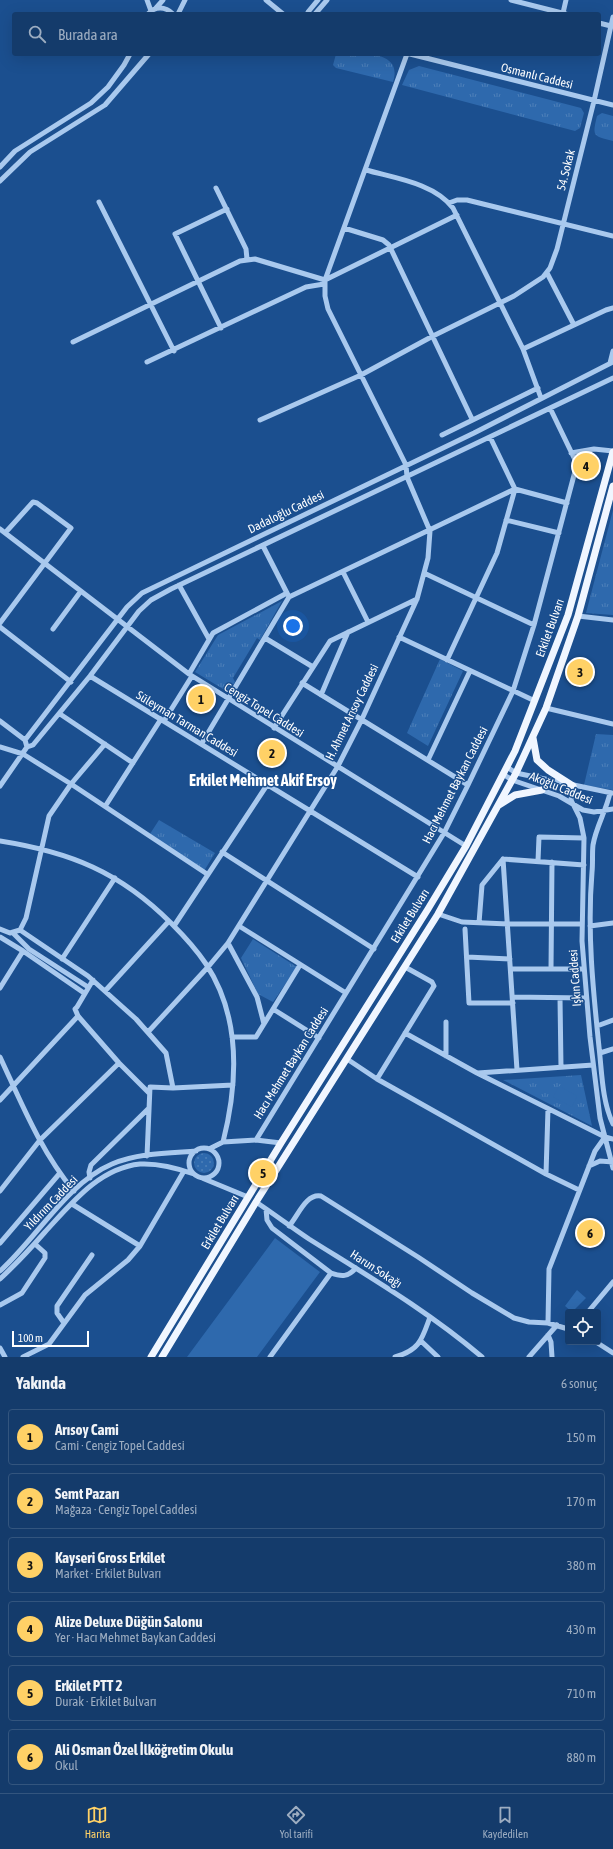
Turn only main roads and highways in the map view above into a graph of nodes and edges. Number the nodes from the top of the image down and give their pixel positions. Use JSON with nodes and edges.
{"nodes":[{"id":1,"x":613,"y":452,"type":"edge"},
{"id":2,"x":613,"y":486,"type":"edge"},
{"id":3,"x":533,"y":738,"type":"junction"},
{"id":4,"x":574,"y":786,"type":"road end"},
{"id":5,"x":542,"y":790,"type":"road end"},
{"id":6,"x":498,"y":805,"type":"junction"},
{"id":7,"x":280,"y":1143,"type":"junction"},
{"id":8,"x":290,"y":1149,"type":"junction"},
{"id":9,"x":248,"y":1197,"type":"junction"},
{"id":10,"x":256,"y":1202,"type":"junction"},
{"id":11,"x":151,"y":1357,"type":"edge"},
{"id":12,"x":162,"y":1357,"type":"edge"}],
"edges":[{"from":1,"to":7,"type":"main road","name":"Erkilet Bulvarı"},
{"from":2,"to":3,"type":"main road","name":"Erkilet Bulvarı"},
{"from":3,"to":4,"type":"main road"},
{"from":3,"to":6,"type":"main road","name":"Erkilet Bulvarı"},
{"from":5,"to":6,"type":"main road"},
{"from":6,"to":8,"type":"main road","name":"Erkilet Bulvarı"},
{"from":7,"to":8,"type":"main road"},
{"from":7,"to":9,"type":"main road","name":"Erkilet Bulvarı"},
{"from":8,"to":10,"type":"main road","name":"Erkilet Bulvarı"},
{"from":9,"to":10,"type":"main road"},
{"from":9,"to":11,"type":"main road","name":"Erkilet Bulvarı"},
{"from":10,"to":12,"type":"main road","name":"Erkilet Bulvarı"}]}
